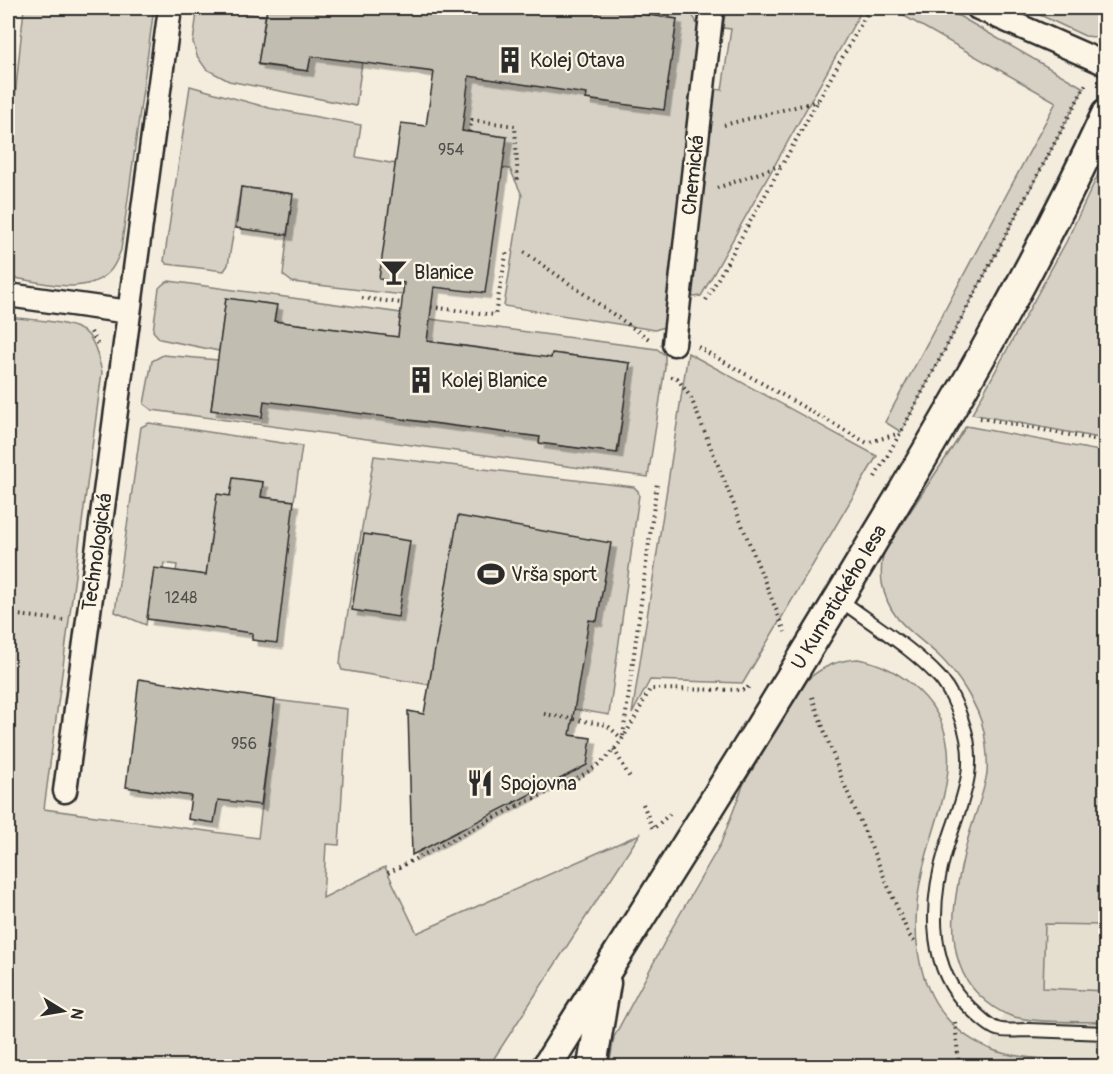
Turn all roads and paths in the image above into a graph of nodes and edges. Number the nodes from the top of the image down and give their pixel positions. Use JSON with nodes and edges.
{"nodes":[{"id":1,"x":170,"y":8,"type":"edge"},
{"id":2,"x":712,"y":8,"type":"edge"},
{"id":3,"x":870,"y":8,"type":"edge"},
{"id":4,"x":978,"y":8,"type":"edge"},
{"id":5,"x":1102,"y":63,"type":"edge"},
{"id":6,"x":819,"y":100,"type":"junction"},
{"id":7,"x":1106,"y":114,"type":"edge"},
{"id":8,"x":469,"y":132,"type":"dead end"},
{"id":9,"x":698,"y":132,"type":"junction"},
{"id":10,"x":782,"y":165,"type":"junction"},
{"id":11,"x":518,"y":183,"type":"dead end"},
{"id":12,"x":691,"y":197,"type":"junction"},
{"id":13,"x":507,"y":250,"type":"dead end"},
{"id":14,"x":524,"y":252,"type":"dead end"},
{"id":15,"x":8,"y":295,"type":"edge"},
{"id":16,"x":362,"y":298,"type":"dead end"},
{"id":17,"x":402,"y":303,"type":"dead end"},
{"id":18,"x":678,"y":303,"type":"junction"},
{"id":19,"x":431,"y":308,"type":"dead end"},
{"id":20,"x":129,"y":312,"type":"junction"},
{"id":21,"x":86,"y":329,"type":"dead end"},
{"id":22,"x":650,"y":339,"type":"dead end"},
{"id":23,"x":674,"y":344,"type":"joint"},
{"id":24,"x":123,"y":357,"type":"junction"},
{"id":25,"x":671,"y":377,"type":"dead end"},
{"id":26,"x":918,"y":415,"type":"dead end"},
{"id":27,"x":968,"y":416,"type":"dead end"},
{"id":28,"x":901,"y":432,"type":"junction"},
{"id":29,"x":1106,"y":442,"type":"edge"},
{"id":30,"x":872,"y":482,"type":"dead end"},
{"id":31,"x":657,"y":483,"type":"dead end"},
{"id":32,"x":839,"y":599,"type":"junction"},
{"id":33,"x":8,"y":614,"type":"edge"},
{"id":34,"x":791,"y":622,"type":"dead end"},
{"id":35,"x":87,"y":624,"type":"junction"},
{"id":36,"x":785,"y":632,"type":"junction"},
{"id":37,"x":779,"y":642,"type":"dead end"},
{"id":38,"x":799,"y":663,"type":"junction"},
{"id":39,"x":753,"y":680,"type":"dead end"},
{"id":40,"x":544,"y":714,"type":"dead end"},
{"id":41,"x":622,"y":739,"type":"junction"},
{"id":42,"x":614,"y":749,"type":"junction"},
{"id":43,"x":630,"y":778,"type":"dead end"},
{"id":44,"x":65,"y":791,"type":"dead end"},
{"id":45,"x":513,"y":802,"type":"dead end"},
{"id":46,"x":643,"y":804,"type":"dead end"},
{"id":47,"x":677,"y":804,"type":"dead end"},
{"id":48,"x":516,"y":806,"type":"junction"},
{"id":49,"x":388,"y":873,"type":"dead end"},
{"id":50,"x":923,"y":952,"type":"dead end"},
{"id":51,"x":609,"y":968,"type":"junction"},
{"id":52,"x":951,"y":987,"type":"junction"},
{"id":53,"x":1106,"y":1034,"type":"edge"},
{"id":54,"x":547,"y":1066,"type":"edge"},
{"id":55,"x":592,"y":1066,"type":"edge"},
{"id":56,"x":959,"y":1066,"type":"edge"}],
"edges":[{"from":1,"to":20,"type":"street","name":"Technologická"},
{"from":2,"to":9,"type":"street","name":"Chemická"},
{"from":3,"to":6,"type":"path"},
{"from":4,"to":5,"type":"street"},
{"from":5,"to":28,"type":"path"},
{"from":6,"to":9,"type":"path"},
{"from":6,"to":10,"type":"path"},
{"from":7,"to":32,"type":"street","name":"U Kunratického lesa"},
{"from":8,"to":11,"type":"path"},
{"from":9,"to":12,"type":"street","name":"Chemická"},
{"from":10,"to":12,"type":"path"},
{"from":10,"to":18,"type":"path"},
{"from":12,"to":18,"type":"street","name":"Chemická"},
{"from":13,"to":19,"type":"path"},
{"from":14,"to":22,"type":"path"},
{"from":15,"to":20,"type":"street"},
{"from":16,"to":17,"type":"path"},
{"from":18,"to":23,"type":"street","name":"Chemická"},
{"from":20,"to":24,"type":"street","name":"Technologická"},
{"from":21,"to":24,"type":"path"},
{"from":23,"to":28,"type":"path"},
{"from":24,"to":35,"type":"street","name":"Technologická"},
{"from":25,"to":36,"type":"path"},
{"from":26,"to":28,"type":"path"},
{"from":27,"to":29,"type":"path"},
{"from":28,"to":30,"type":"path"},
{"from":31,"to":41,"type":"path"},
{"from":32,"to":38,"type":"street","name":"U Kunratického lesa"},
{"from":32,"to":52,"type":"lane"},
{"from":33,"to":35,"type":"path"},
{"from":34,"to":36,"type":"path"},
{"from":35,"to":44,"type":"street","name":"Technologická"},
{"from":36,"to":37,"type":"path"},
{"from":36,"to":38,"type":"path"},
{"from":38,"to":50,"type":"path"},
{"from":38,"to":51,"type":"street","name":"U Kunratického lesa"},
{"from":39,"to":41,"type":"path"},
{"from":40,"to":41,"type":"path"},
{"from":41,"to":42,"type":"path"},
{"from":42,"to":43,"type":"path"},
{"from":42,"to":48,"type":"path"},
{"from":45,"to":48,"type":"path"},
{"from":46,"to":47,"type":"path"},
{"from":48,"to":49,"type":"path"},
{"from":51,"to":54,"type":"street","name":"U Kunratického lesa"},
{"from":51,"to":55,"type":"street"},
{"from":52,"to":53,"type":"lane"},
{"from":52,"to":56,"type":"path"}]}
